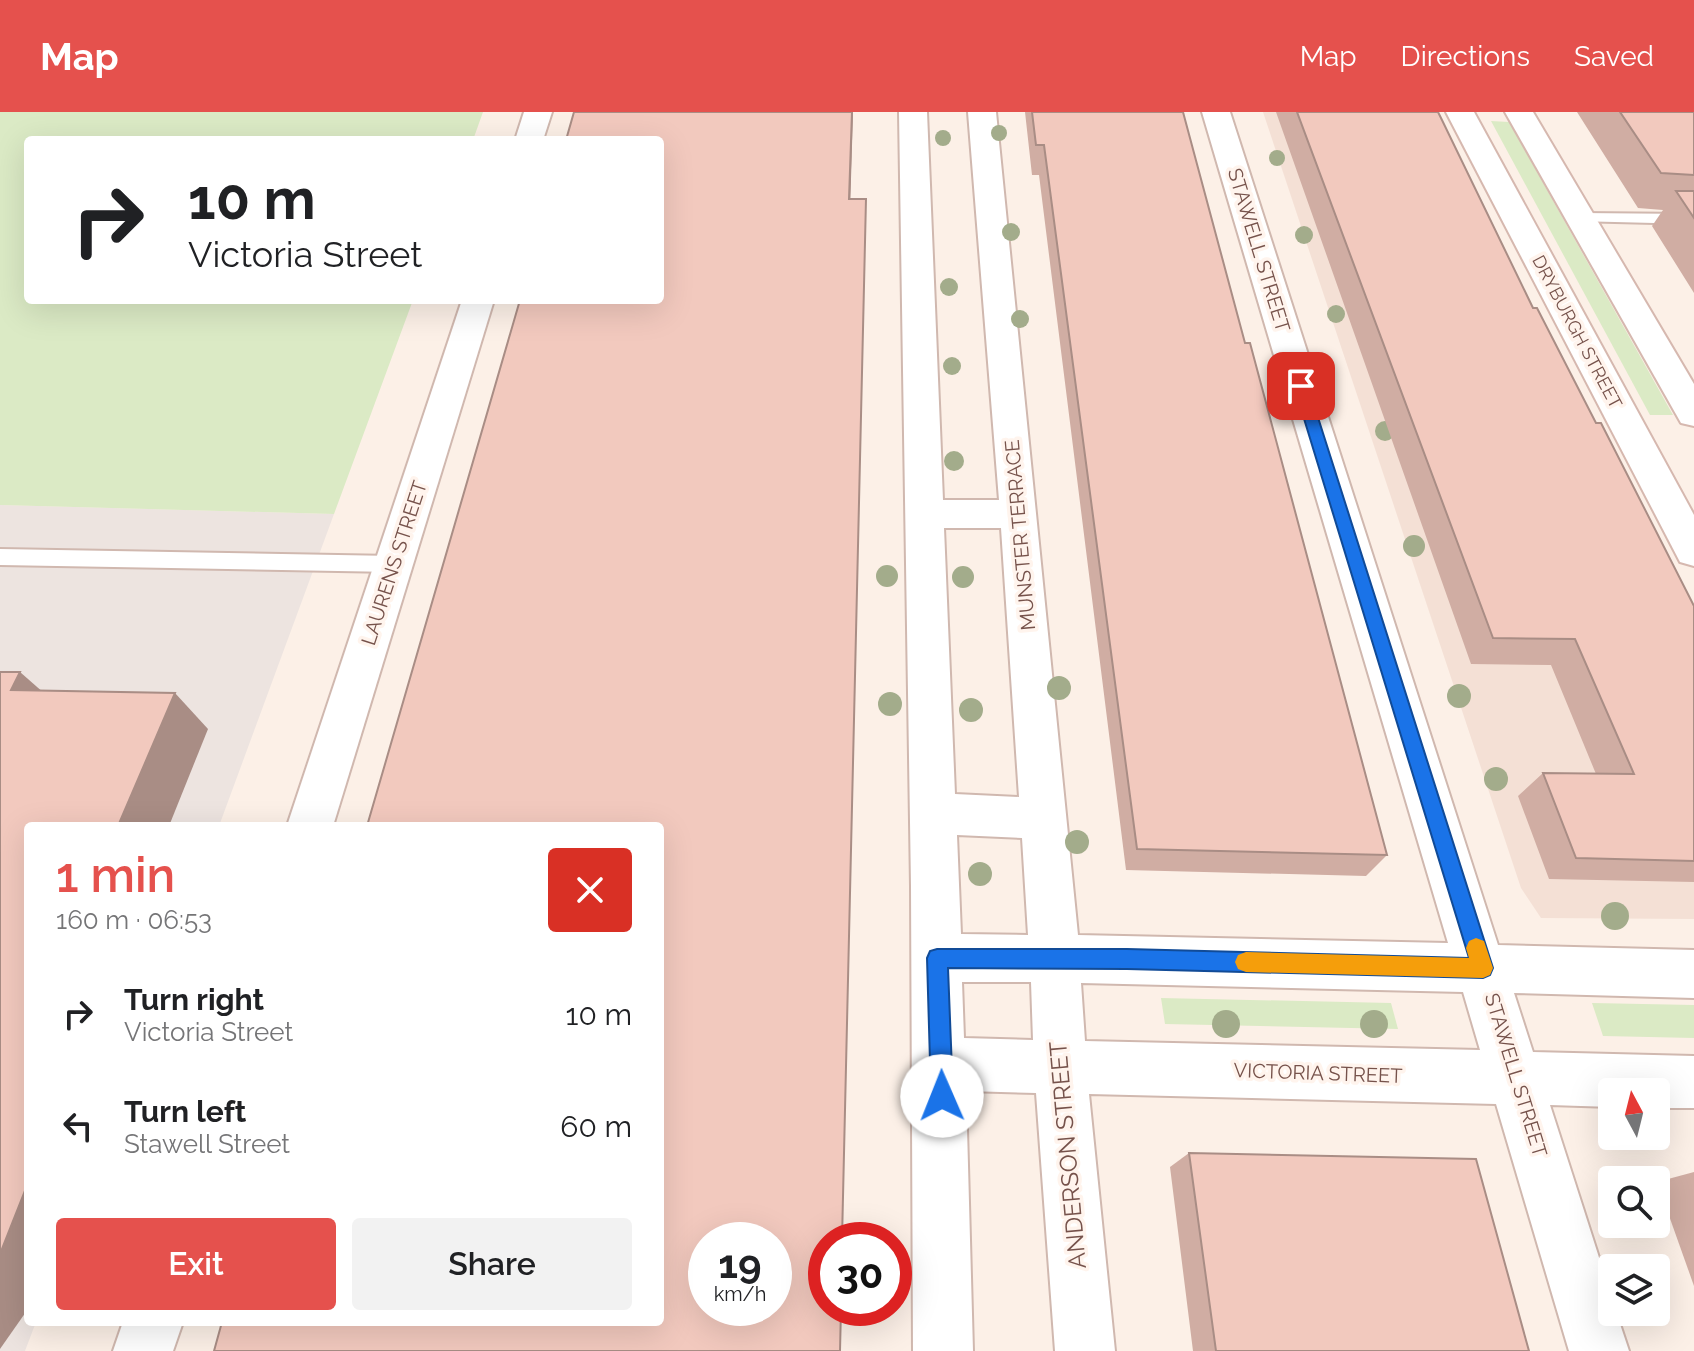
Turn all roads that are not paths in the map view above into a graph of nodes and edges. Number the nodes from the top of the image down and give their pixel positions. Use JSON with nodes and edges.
{"nodes":[{"id":1,"x":538,"y":112,"type":"edge"},
{"id":2,"x":913,"y":112,"type":"edge"},
{"id":3,"x":982,"y":112,"type":"edge"},
{"id":4,"x":1216,"y":112,"type":"edge"},
{"id":5,"x":1460,"y":112,"type":"edge"},
{"id":6,"x":1519,"y":112,"type":"edge"},
{"id":7,"x":530,"y":136,"type":"edge"},
{"id":8,"x":1580,"y":218,"type":"junction"},
{"id":9,"x":1694,"y":219,"type":"edge"},
{"id":10,"x":477,"y":304,"type":"edge"},
{"id":11,"x":1694,"y":414,"type":"edge"},
{"id":12,"x":1635,"y":442,"type":"junction"},
{"id":13,"x":1694,"y":443,"type":"edge"},
{"id":14,"x":924,"y":514,"type":"junction"},
{"id":15,"x":1019,"y":514,"type":"junction"},
{"id":16,"x":1694,"y":551,"type":"edge"},
{"id":17,"x":0,"y":557,"type":"edge"},
{"id":18,"x":394,"y":564,"type":"junction"},
{"id":19,"x":931,"y":814,"type":"junction"},
{"id":20,"x":1044,"y":818,"type":"junction"},
{"id":21,"x":311,"y":822,"type":"edge"},
{"id":22,"x":937,"y":958,"type":"junction"},
{"id":23,"x":1055,"y":958,"type":"junction"},
{"id":24,"x":1483,"y":968,"type":"junction"},
{"id":25,"x":1694,"y":974,"type":"edge"},
{"id":26,"x":941,"y":1064,"type":"junction"},
{"id":27,"x":1060,"y":1066,"type":"junction"},
{"id":28,"x":1518,"y":1079,"type":"junction"},
{"id":29,"x":1694,"y":1082,"type":"edge"},
{"id":30,"x":152,"y":1326,"type":"edge"},
{"id":31,"x":143,"y":1351,"type":"edge"},
{"id":32,"x":943,"y":1351,"type":"edge"},
{"id":33,"x":1085,"y":1351,"type":"edge"},
{"id":34,"x":1599,"y":1351,"type":"edge"}],
"edges":[{"from":1,"to":7,"type":"street"},
{"from":2,"to":14,"type":"street"},
{"from":3,"to":15,"type":"street","name":"MUNSTER TERRACE"},
{"from":4,"to":24,"type":"street","name":"STAWELL STREET"},
{"from":5,"to":12,"type":"street","name":"DRYBURGH STREET"},
{"from":6,"to":8,"type":"street"},
{"from":8,"to":9,"type":"lane"},
{"from":8,"to":11,"type":"street"},
{"from":10,"to":18,"type":"street","name":"LAURENS STREET"},
{"from":12,"to":13,"type":"street"},
{"from":12,"to":16,"type":"street","name":"DRYBURGH STREET"},
{"from":14,"to":15,"type":"street"},
{"from":14,"to":19,"type":"street"},
{"from":15,"to":20,"type":"street","name":"MUNSTER TERRACE"},
{"from":17,"to":18,"type":"lane"},
{"from":18,"to":21,"type":"street","name":"LAURENS STREET"},
{"from":19,"to":20,"type":"street"},
{"from":19,"to":22,"type":"street"},
{"from":20,"to":23,"type":"street","name":"MUNSTER TERRACE"},
{"from":22,"to":23,"type":"street"},
{"from":22,"to":26,"type":"street"},
{"from":23,"to":24,"type":"street"},
{"from":23,"to":27,"type":"street","name":"ANDERSON STREET"},
{"from":24,"to":25,"type":"street"},
{"from":24,"to":28,"type":"street","name":"STAWELL STREET"},
{"from":26,"to":27,"type":"street","name":"VICTORIA STREET"},
{"from":26,"to":32,"type":"street"},
{"from":27,"to":28,"type":"street","name":"VICTORIA STREET"},
{"from":27,"to":33,"type":"street","name":"ANDERSON STREET"},
{"from":28,"to":29,"type":"street","name":"VICTORIA STREET"},
{"from":28,"to":34,"type":"street","name":"STAWELL STREET"},
{"from":30,"to":31,"type":"street"}]}
